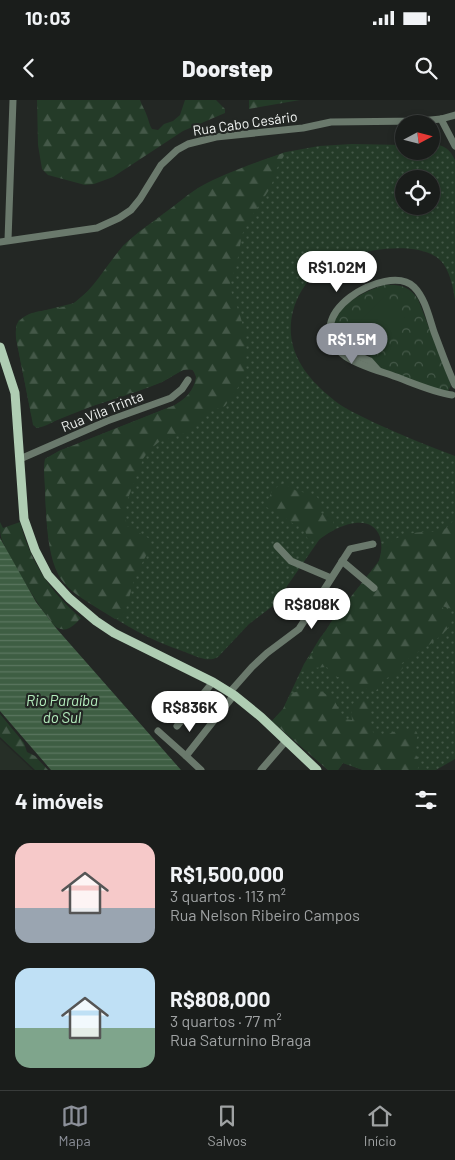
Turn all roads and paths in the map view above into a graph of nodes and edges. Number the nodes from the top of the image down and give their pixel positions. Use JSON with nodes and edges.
{"nodes":[{"id":1,"x":13,"y":100,"type":"edge"},
{"id":2,"x":455,"y":115,"type":"edge"},
{"id":3,"x":441,"y":119,"type":"junction"},
{"id":4,"x":455,"y":146,"type":"edge"},
{"id":5,"x":8,"y":240,"type":"junction"},
{"id":6,"x":0,"y":242,"type":"edge"},
{"id":7,"x":0,"y":347,"type":"edge"},
{"id":8,"x":188,"y":380,"type":"dead end"},
{"id":9,"x":455,"y":385,"type":"edge"},
{"id":10,"x":454,"y":395,"type":"edge"},
{"id":11,"x":20,"y":459,"type":"junction"},
{"id":12,"x":373,"y":544,"type":"dead end"},
{"id":13,"x":276,"y":546,"type":"dead end"},
{"id":14,"x":342,"y":561,"type":"junction"},
{"id":15,"x":331,"y":578,"type":"junction"},
{"id":16,"x":374,"y":588,"type":"dead end"},
{"id":17,"x":213,"y":682,"type":"junction"},
{"id":18,"x":232,"y":694,"type":"junction"},
{"id":19,"x":177,"y":726,"type":"dead end"},
{"id":20,"x":158,"y":731,"type":"dead end"},
{"id":21,"x":286,"y":742,"type":"junction"},
{"id":22,"x":186,"y":756,"type":"junction"},
{"id":23,"x":201,"y":770,"type":"edge"},
{"id":24,"x":261,"y":770,"type":"edge"},
{"id":25,"x":317,"y":770,"type":"edge"}],
"edges":[{"from":1,"to":5,"type":"street"},
{"from":2,"to":3,"type":"street","name":"Rua Cabo Cesário"},
{"from":3,"to":4,"type":"street"},
{"from":3,"to":5,"type":"street","name":"Rua Cabo Cesário"},
{"from":5,"to":6,"type":"street","name":"Rua Cabo Cesário"},
{"from":7,"to":11,"type":"main road"},
{"from":8,"to":11,"type":"street","name":"Rua Vila Trinta"},
{"from":9,"to":10,"type":"street"},
{"from":11,"to":17,"type":"main road"},
{"from":12,"to":14,"type":"street"},
{"from":13,"to":15,"type":"street"},
{"from":14,"to":15,"type":"street"},
{"from":14,"to":16,"type":"street"},
{"from":15,"to":18,"type":"street"},
{"from":17,"to":18,"type":"main road"},
{"from":17,"to":19,"type":"street"},
{"from":18,"to":21,"type":"main road"},
{"from":18,"to":22,"type":"street"},
{"from":20,"to":22,"type":"street"},
{"from":21,"to":24,"type":"street"},
{"from":21,"to":25,"type":"main road"},
{"from":22,"to":23,"type":"street"}]}
